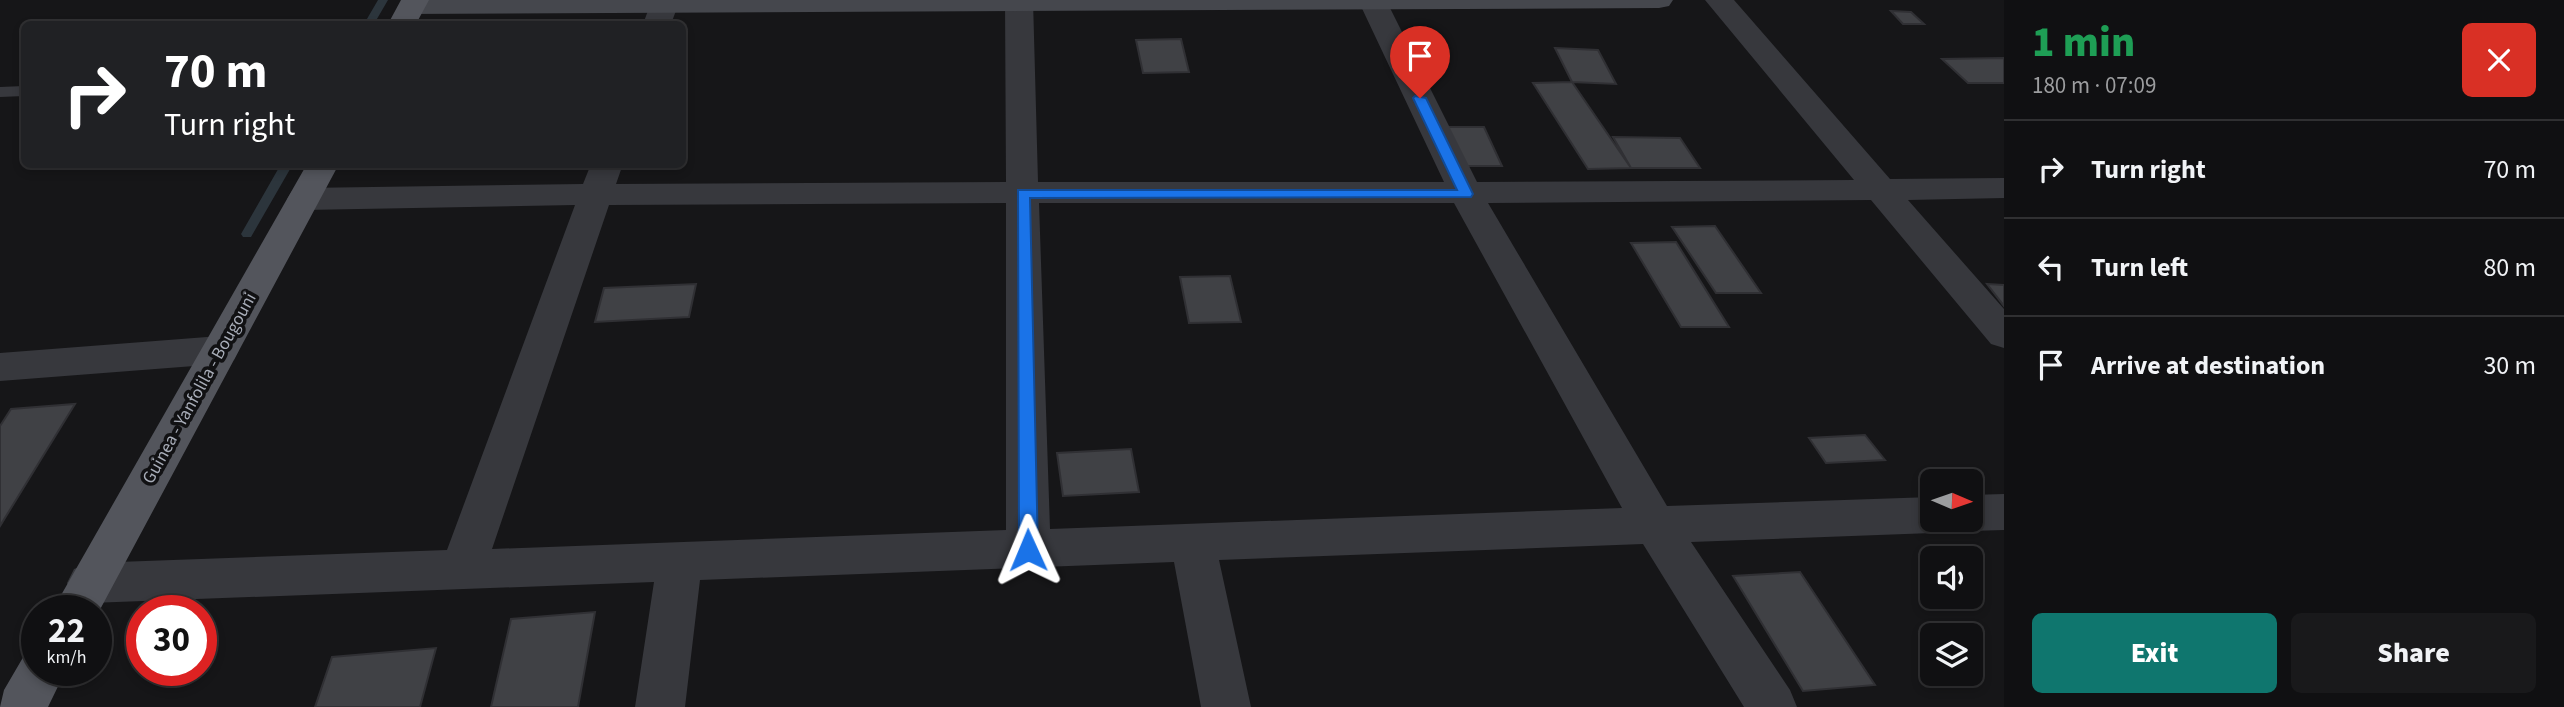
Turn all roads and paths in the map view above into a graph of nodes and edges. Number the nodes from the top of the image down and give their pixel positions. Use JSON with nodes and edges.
{"nodes":[{"id":1,"x":1659,"y":0,"type":"edge"},
{"id":2,"x":1719,"y":0,"type":"edge"},
{"id":3,"x":1373,"y":1,"type":"edge"},
{"id":4,"x":1019,"y":2,"type":"edge"},
{"id":5,"x":662,"y":10,"type":"edge"},
{"id":6,"x":410,"y":11,"type":"edge"},
{"id":7,"x":21,"y":91,"type":"edge"},
{"id":8,"x":0,"y":92,"type":"edge"},
{"id":9,"x":321,"y":168,"type":"edge"},
{"id":10,"x":603,"y":178,"type":"edge"},
{"id":11,"x":2004,"y":188,"type":"edge"},
{"id":12,"x":1881,"y":191,"type":"junction"},
{"id":13,"x":1023,"y":193,"type":"junction"},
{"id":14,"x":1466,"y":194,"type":"junction"},
{"id":15,"x":304,"y":199,"type":"junction"},
{"id":16,"x":2004,"y":334,"type":"edge"},
{"id":17,"x":220,"y":350,"type":"junction"},
{"id":18,"x":0,"y":367,"type":"edge"},
{"id":19,"x":2004,"y":512,"type":"edge"},
{"id":20,"x":1983,"y":513,"type":"edge"},
{"id":21,"x":1920,"y":515,"type":"edge"},
{"id":22,"x":1654,"y":524,"type":"junction"},
{"id":23,"x":1193,"y":544,"type":"junction"},
{"id":24,"x":1028,"y":550,"type":"junction"},
{"id":25,"x":680,"y":561,"type":"junction"},
{"id":26,"x":463,"y":568,"type":"junction"},
{"id":27,"x":83,"y":595,"type":"edge"},
{"id":28,"x":108,"y":595,"type":"edge"},
{"id":29,"x":34,"y":686,"type":"edge"},
{"id":30,"x":22,"y":707,"type":"edge"},
{"id":31,"x":660,"y":707,"type":"edge"},
{"id":32,"x":1226,"y":707,"type":"edge"},
{"id":33,"x":1772,"y":707,"type":"edge"}],
"edges":[{"from":1,"to":3,"type":"street"},
{"from":2,"to":12,"type":"street"},
{"from":3,"to":4,"type":"street"},
{"from":3,"to":14,"type":"street"},
{"from":4,"to":5,"type":"street"},
{"from":4,"to":13,"type":"street"},
{"from":5,"to":6,"type":"street"},
{"from":7,"to":8,"type":"lane"},
{"from":9,"to":15,"type":"main road","name":"Guinea - Yanfolila - Bougouni"},
{"from":10,"to":13,"type":"street"},
{"from":10,"to":15,"type":"street"},
{"from":10,"to":26,"type":"street"},
{"from":11,"to":12,"type":"street"},
{"from":12,"to":14,"type":"street"},
{"from":12,"to":16,"type":"street"},
{"from":13,"to":14,"type":"street"},
{"from":13,"to":24,"type":"street"},
{"from":14,"to":22,"type":"street"},
{"from":15,"to":17,"type":"main road","name":"Guinea - Yanfolila - Bougouni"},
{"from":17,"to":18,"type":"street"},
{"from":17,"to":27,"type":"main road","name":"Guinea - Yanfolila - Bougouni"},
{"from":19,"to":20,"type":"street"},
{"from":21,"to":22,"type":"street"},
{"from":22,"to":23,"type":"street"},
{"from":22,"to":33,"type":"street"},
{"from":23,"to":24,"type":"street"},
{"from":23,"to":32,"type":"street"},
{"from":24,"to":25,"type":"street"},
{"from":25,"to":26,"type":"street"},
{"from":25,"to":31,"type":"street"},
{"from":26,"to":28,"type":"street"},
{"from":29,"to":30,"type":"main road"}]}
